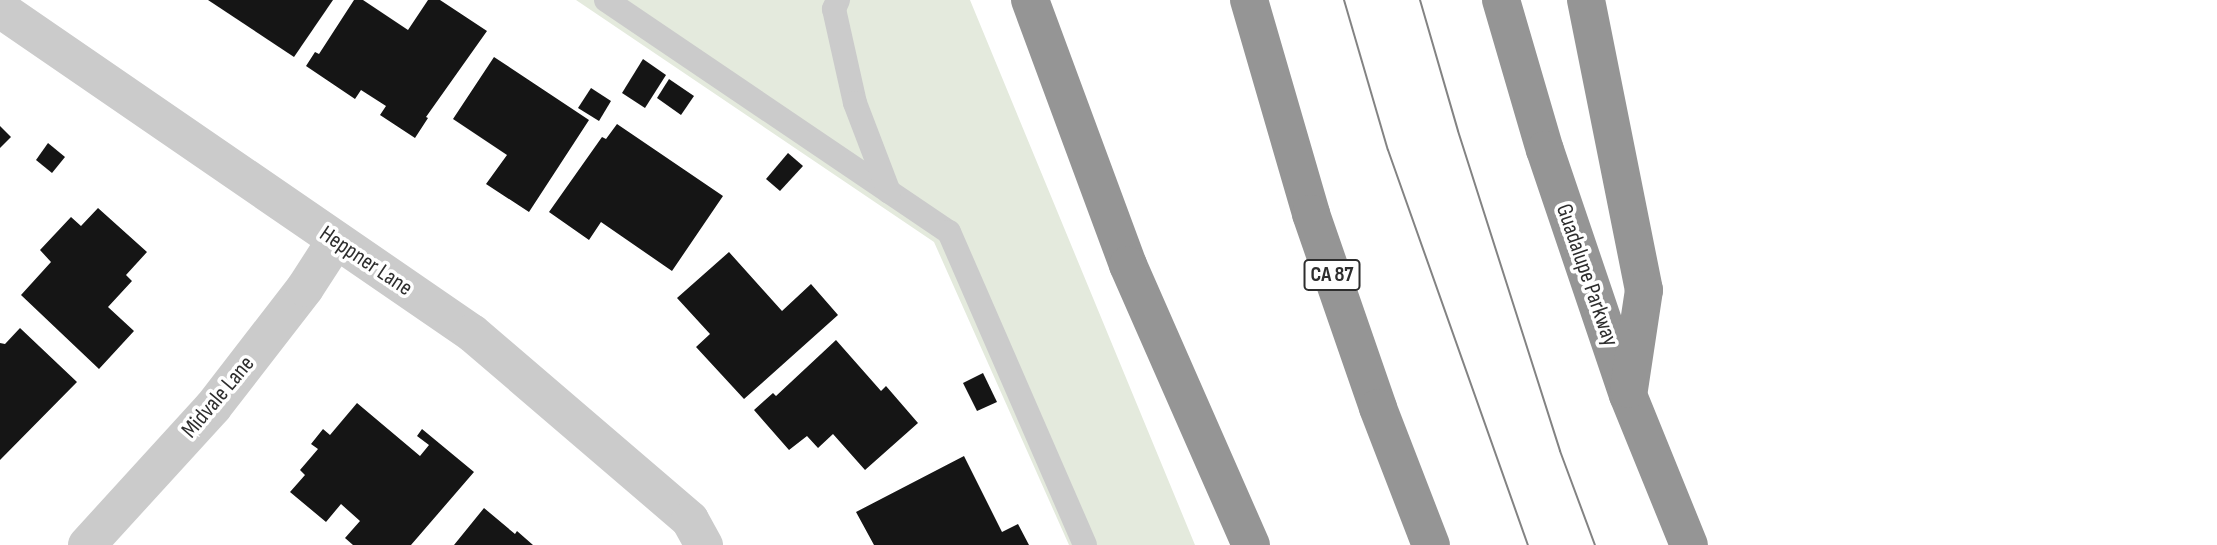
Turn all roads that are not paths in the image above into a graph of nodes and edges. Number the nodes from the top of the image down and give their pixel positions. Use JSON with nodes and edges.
{"nodes":[{"id":1,"x":606,"y":0,"type":"edge"},
{"id":2,"x":838,"y":0,"type":"edge"},
{"id":3,"x":1030,"y":0,"type":"edge"},
{"id":4,"x":1249,"y":0,"type":"edge"},
{"id":5,"x":1501,"y":0,"type":"edge"},
{"id":6,"x":1586,"y":0,"type":"edge"},
{"id":7,"x":0,"y":9,"type":"edge"},
{"id":8,"x":890,"y":191,"type":"junction"},
{"id":9,"x":336,"y":240,"type":"junction"},
{"id":10,"x":1628,"y":395,"type":"junction"},
{"id":11,"x":87,"y":545,"type":"edge"},
{"id":12,"x":704,"y":545,"type":"edge"},
{"id":13,"x":1085,"y":545,"type":"edge"},
{"id":14,"x":1251,"y":545,"type":"edge"},
{"id":15,"x":1431,"y":545,"type":"edge"},
{"id":16,"x":1689,"y":545,"type":"edge"}],
"edges":[{"from":1,"to":8,"type":"lane"},
{"from":2,"to":8,"type":"lane"},
{"from":3,"to":14,"type":"highway"},
{"from":4,"to":15,"type":"highway","number":"CA 87"},
{"from":5,"to":10,"type":"highway","name":"Guadalupe Parkway"},
{"from":6,"to":10,"type":"highway"},
{"from":7,"to":9,"type":"street","name":"Heppner Lane"},
{"from":8,"to":13,"type":"lane"},
{"from":9,"to":11,"type":"street","name":"Midvale Lane"},
{"from":9,"to":12,"type":"street","name":"Heppner Lane"},
{"from":10,"to":16,"type":"highway","name":"Guadalupe Parkway"}]}
